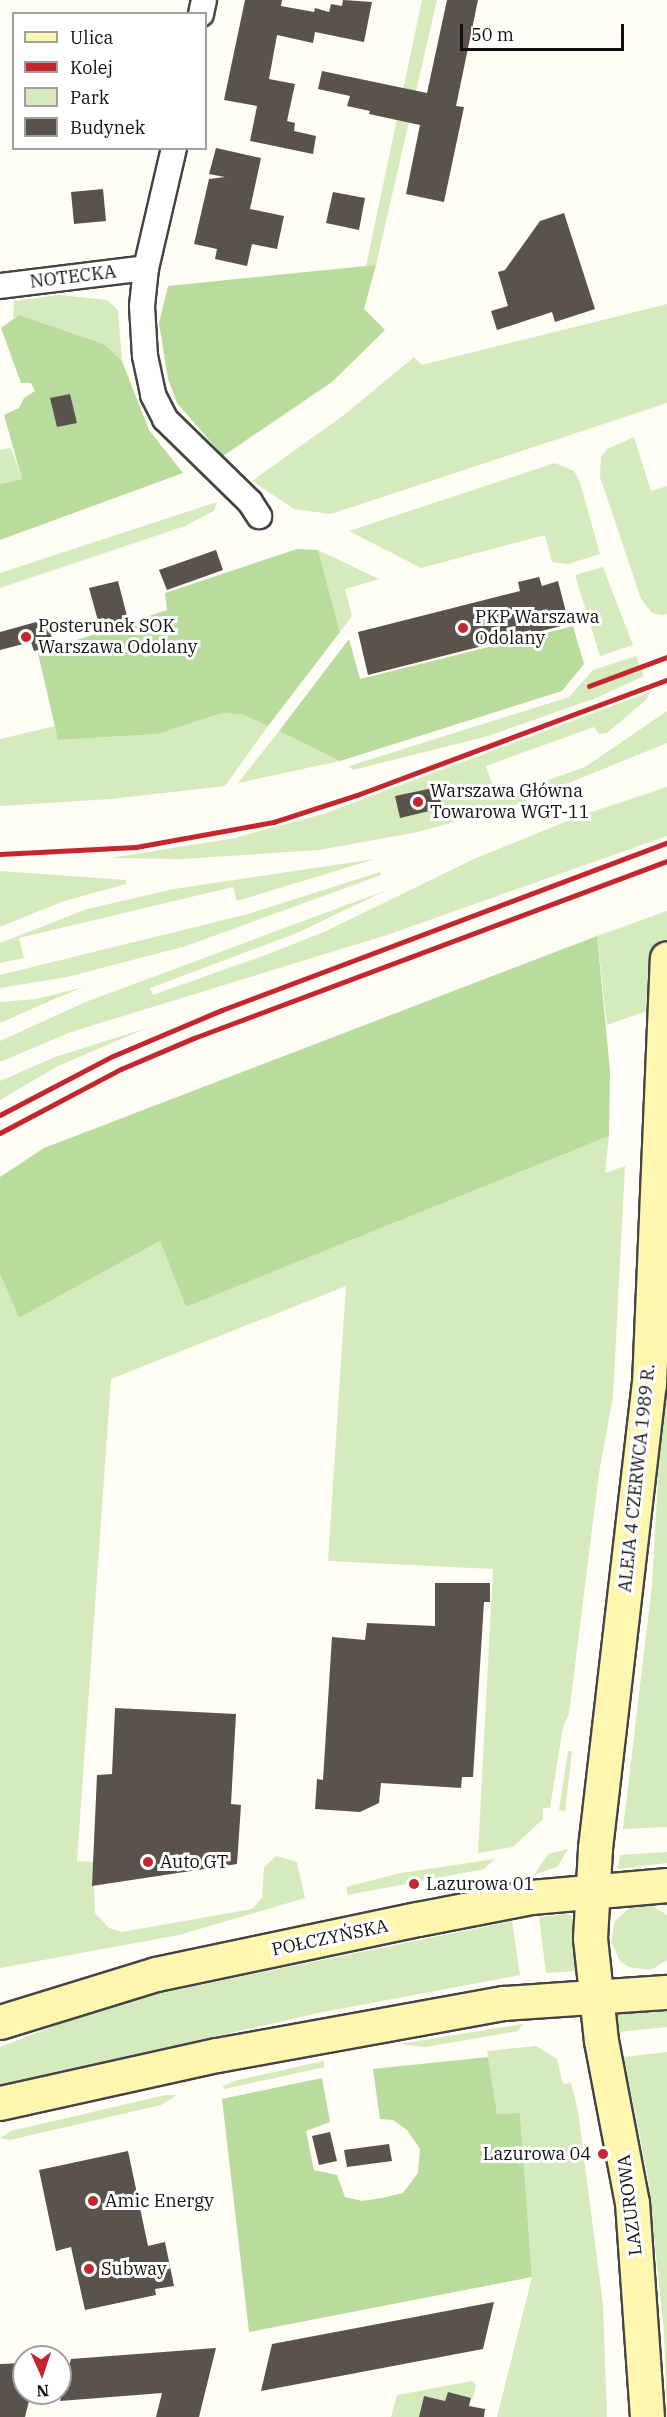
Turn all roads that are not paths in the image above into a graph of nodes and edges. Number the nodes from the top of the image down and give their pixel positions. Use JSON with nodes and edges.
{"nodes":[{"id":1,"x":174,"y":150,"type":"edge"},
{"id":2,"x":146,"y":268,"type":"junction"},
{"id":3,"x":0,"y":286,"type":"edge"},
{"id":4,"x":259,"y":516,"type":"dead end"},
{"id":5,"x":667,"y":958,"type":"edge"},
{"id":6,"x":667,"y":1886,"type":"edge"},
{"id":7,"x":591,"y":1889,"type":"junction"},
{"id":8,"x":667,"y":1992,"type":"edge"},
{"id":9,"x":595,"y":1996,"type":"junction"},
{"id":10,"x":0,"y":2022,"type":"edge"},
{"id":11,"x":0,"y":2103,"type":"edge"},
{"id":12,"x":647,"y":2417,"type":"edge"}],
"edges":[{"from":1,"to":2,"type":"street"},
{"from":2,"to":3,"type":"street","name":"NOTECKA"},
{"from":2,"to":4,"type":"street"},
{"from":5,"to":7,"type":"main road","name":"ALEJA 4 CZERWCA 1989 R."},
{"from":6,"to":7,"type":"main road","name":"POŁCZYŃSKA"},
{"from":7,"to":9,"type":"main road","name":"ALEJA 4 CZERWCA 1989 R."},
{"from":7,"to":10,"type":"main road","name":"POŁCZYŃSKA"},
{"from":8,"to":9,"type":"main road"},
{"from":9,"to":11,"type":"main road"},
{"from":9,"to":12,"type":"main road","name":"LAZUROWA"}]}
